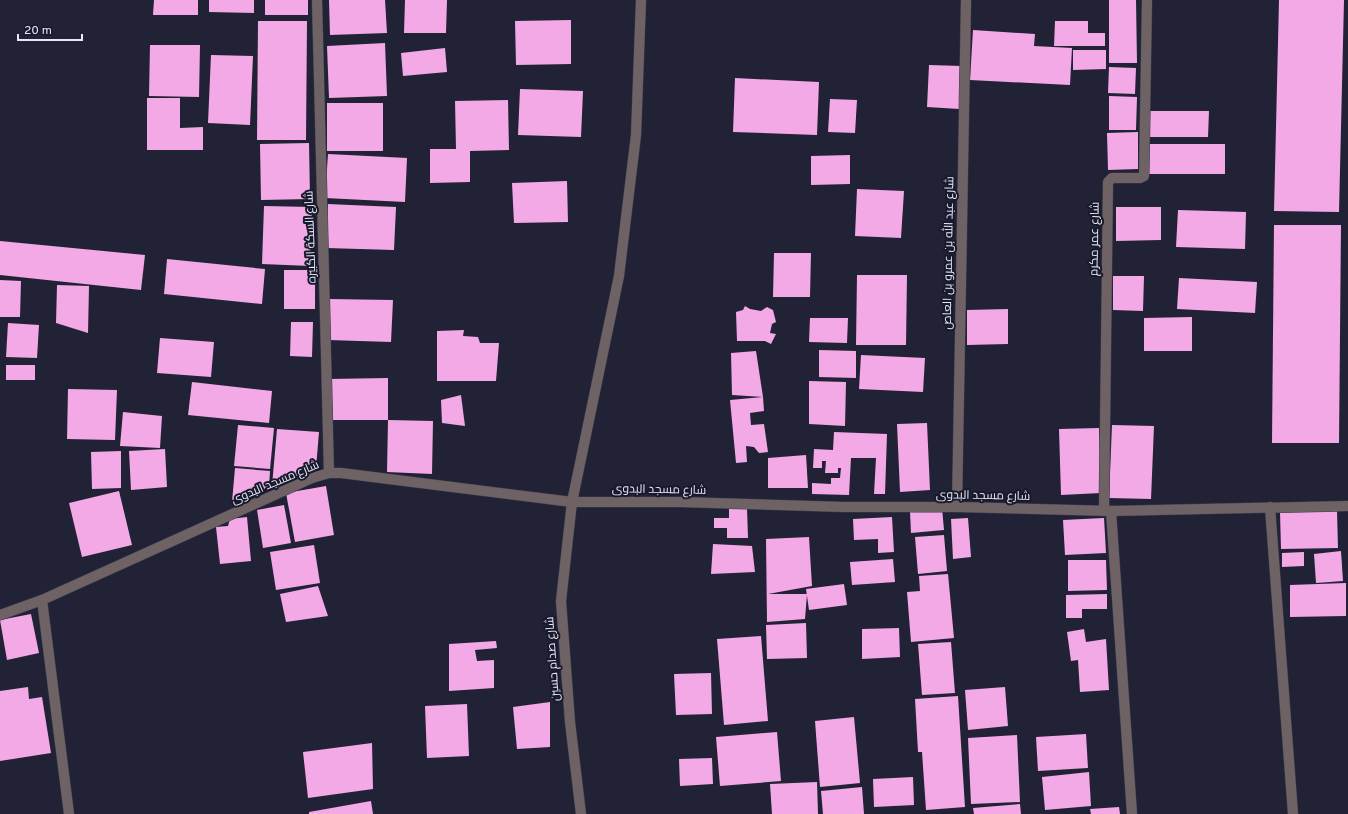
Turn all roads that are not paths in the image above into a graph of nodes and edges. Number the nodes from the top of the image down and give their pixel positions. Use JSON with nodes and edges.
{"nodes":[{"id":1,"x":317,"y":0,"type":"edge"},
{"id":2,"x":641,"y":0,"type":"edge"},
{"id":3,"x":966,"y":0,"type":"edge"},
{"id":4,"x":1147,"y":0,"type":"edge"},
{"id":5,"x":329,"y":473,"type":"junction"},
{"id":6,"x":572,"y":502,"type":"junction"},
{"id":7,"x":1348,"y":506,"type":"edge"},
{"id":8,"x":957,"y":507,"type":"junction"},
{"id":9,"x":1270,"y":507,"type":"junction"},
{"id":10,"x":1108,"y":511,"type":"junction"},
{"id":11,"x":42,"y":600,"type":"junction"},
{"id":12,"x":0,"y":615,"type":"edge"},
{"id":13,"x":69,"y":814,"type":"edge"},
{"id":14,"x":581,"y":814,"type":"edge"},
{"id":15,"x":1132,"y":814,"type":"edge"},
{"id":16,"x":1293,"y":814,"type":"edge"}],
"edges":[{"from":1,"to":5,"type":"street","name":"شارع السكة الكبيره"},
{"from":2,"to":6,"type":"street","name":"شارع صدام حسين"},
{"from":3,"to":8,"type":"street","name":"شارع عبد الله بن عمرو بن العاص"},
{"from":4,"to":10,"type":"street","name":"شارع عمر مكرم"},
{"from":5,"to":6,"type":"street","name":"شارع مسجد البدوى"},
{"from":5,"to":11,"type":"street","name":"شارع مسجد البدوى"},
{"from":6,"to":8,"type":"street","name":"شارع مسجد البدوى"},
{"from":6,"to":14,"type":"street","name":"شارع صدام حسين"},
{"from":7,"to":9,"type":"street","name":"شارع مسجد البدوى"},
{"from":8,"to":10,"type":"street","name":"شارع مسجد البدوى"},
{"from":9,"to":10,"type":"street","name":"شارع مسجد البدوى"},
{"from":9,"to":16,"type":"street"},
{"from":10,"to":15,"type":"street"},
{"from":11,"to":12,"type":"street","name":"شارع مسجد البدوى"},
{"from":11,"to":13,"type":"street"}]}
